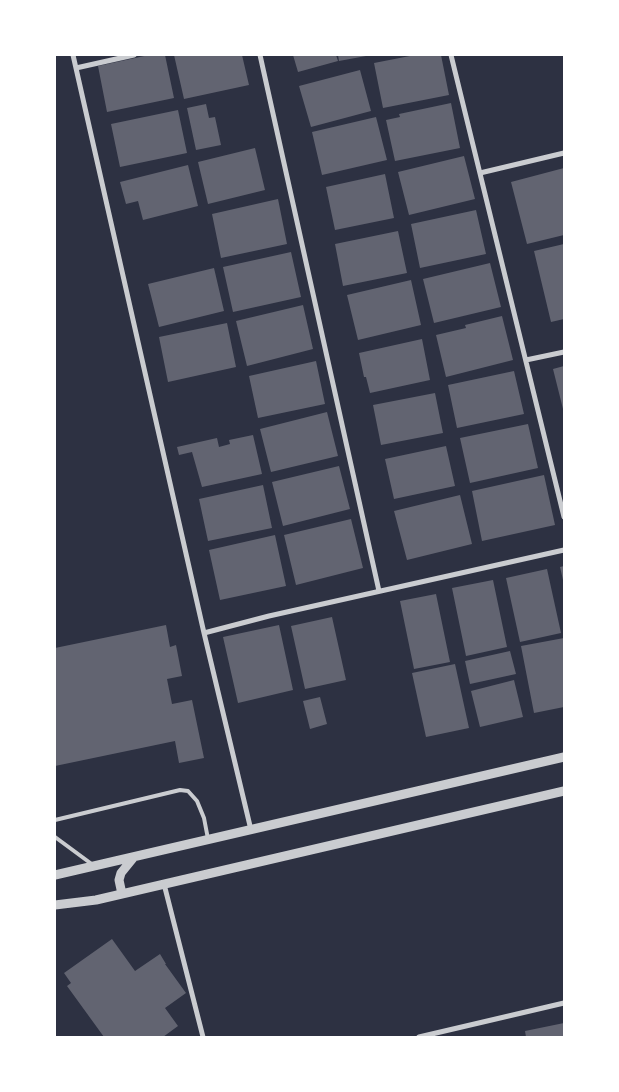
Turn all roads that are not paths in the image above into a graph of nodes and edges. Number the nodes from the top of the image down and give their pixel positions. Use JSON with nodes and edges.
{"nodes":[{"id":1,"x":73,"y":55,"type":"edge"},
{"id":2,"x":134,"y":55,"type":"edge"},
{"id":3,"x":260,"y":55,"type":"edge"},
{"id":4,"x":451,"y":55,"type":"edge"},
{"id":5,"x":76,"y":68,"type":"junction"},
{"id":6,"x":564,"y":152,"type":"edge"},
{"id":7,"x":480,"y":172,"type":"junction"},
{"id":8,"x":564,"y":352,"type":"edge"},
{"id":9,"x":526,"y":360,"type":"junction"},
{"id":10,"x":564,"y":517,"type":"edge"},
{"id":11,"x":564,"y":550,"type":"edge"},
{"id":12,"x":379,"y":591,"type":"junction"},
{"id":13,"x":204,"y":633,"type":"junction"},
{"id":14,"x":564,"y":758,"type":"edge"},
{"id":15,"x":564,"y":791,"type":"edge"},
{"id":16,"x":55,"y":820,"type":"edge"},
{"id":17,"x":252,"y":831,"type":"junction"},
{"id":18,"x":55,"y":838,"type":"edge"},
{"id":19,"x":208,"y":840,"type":"junction"},
{"id":20,"x":134,"y":857,"type":"junction"},
{"id":21,"x":95,"y":866,"type":"junction"},
{"id":22,"x":55,"y":876,"type":"edge"},
{"id":23,"x":164,"y":884,"type":"junction"},
{"id":24,"x":122,"y":894,"type":"junction"},
{"id":25,"x":55,"y":906,"type":"edge"},
{"id":26,"x":564,"y":1003,"type":"edge"},
{"id":27,"x":442,"y":1034,"type":"edge"},
{"id":28,"x":203,"y":1037,"type":"edge"},
{"id":29,"x":419,"y":1037,"type":"edge"}],
"edges":[{"from":1,"to":5,"type":"street"},
{"from":2,"to":5,"type":"street"},
{"from":3,"to":12,"type":"street"},
{"from":4,"to":7,"type":"street"},
{"from":5,"to":13,"type":"street"},
{"from":6,"to":7,"type":"street"},
{"from":7,"to":9,"type":"street"},
{"from":8,"to":9,"type":"street"},
{"from":9,"to":10,"type":"street"},
{"from":11,"to":12,"type":"street"},
{"from":12,"to":13,"type":"street"},
{"from":13,"to":17,"type":"street"},
{"from":14,"to":17,"type":"street"},
{"from":15,"to":23,"type":"street"},
{"from":16,"to":19,"type":"lane"},
{"from":17,"to":19,"type":"street"},
{"from":18,"to":21,"type":"lane"},
{"from":19,"to":20,"type":"street"},
{"from":20,"to":21,"type":"street"},
{"from":20,"to":24,"type":"street"},
{"from":21,"to":22,"type":"street"},
{"from":23,"to":24,"type":"street"},
{"from":23,"to":28,"type":"street"},
{"from":24,"to":25,"type":"street"},
{"from":26,"to":27,"type":"street"},
{"from":27,"to":29,"type":"street"}]}
